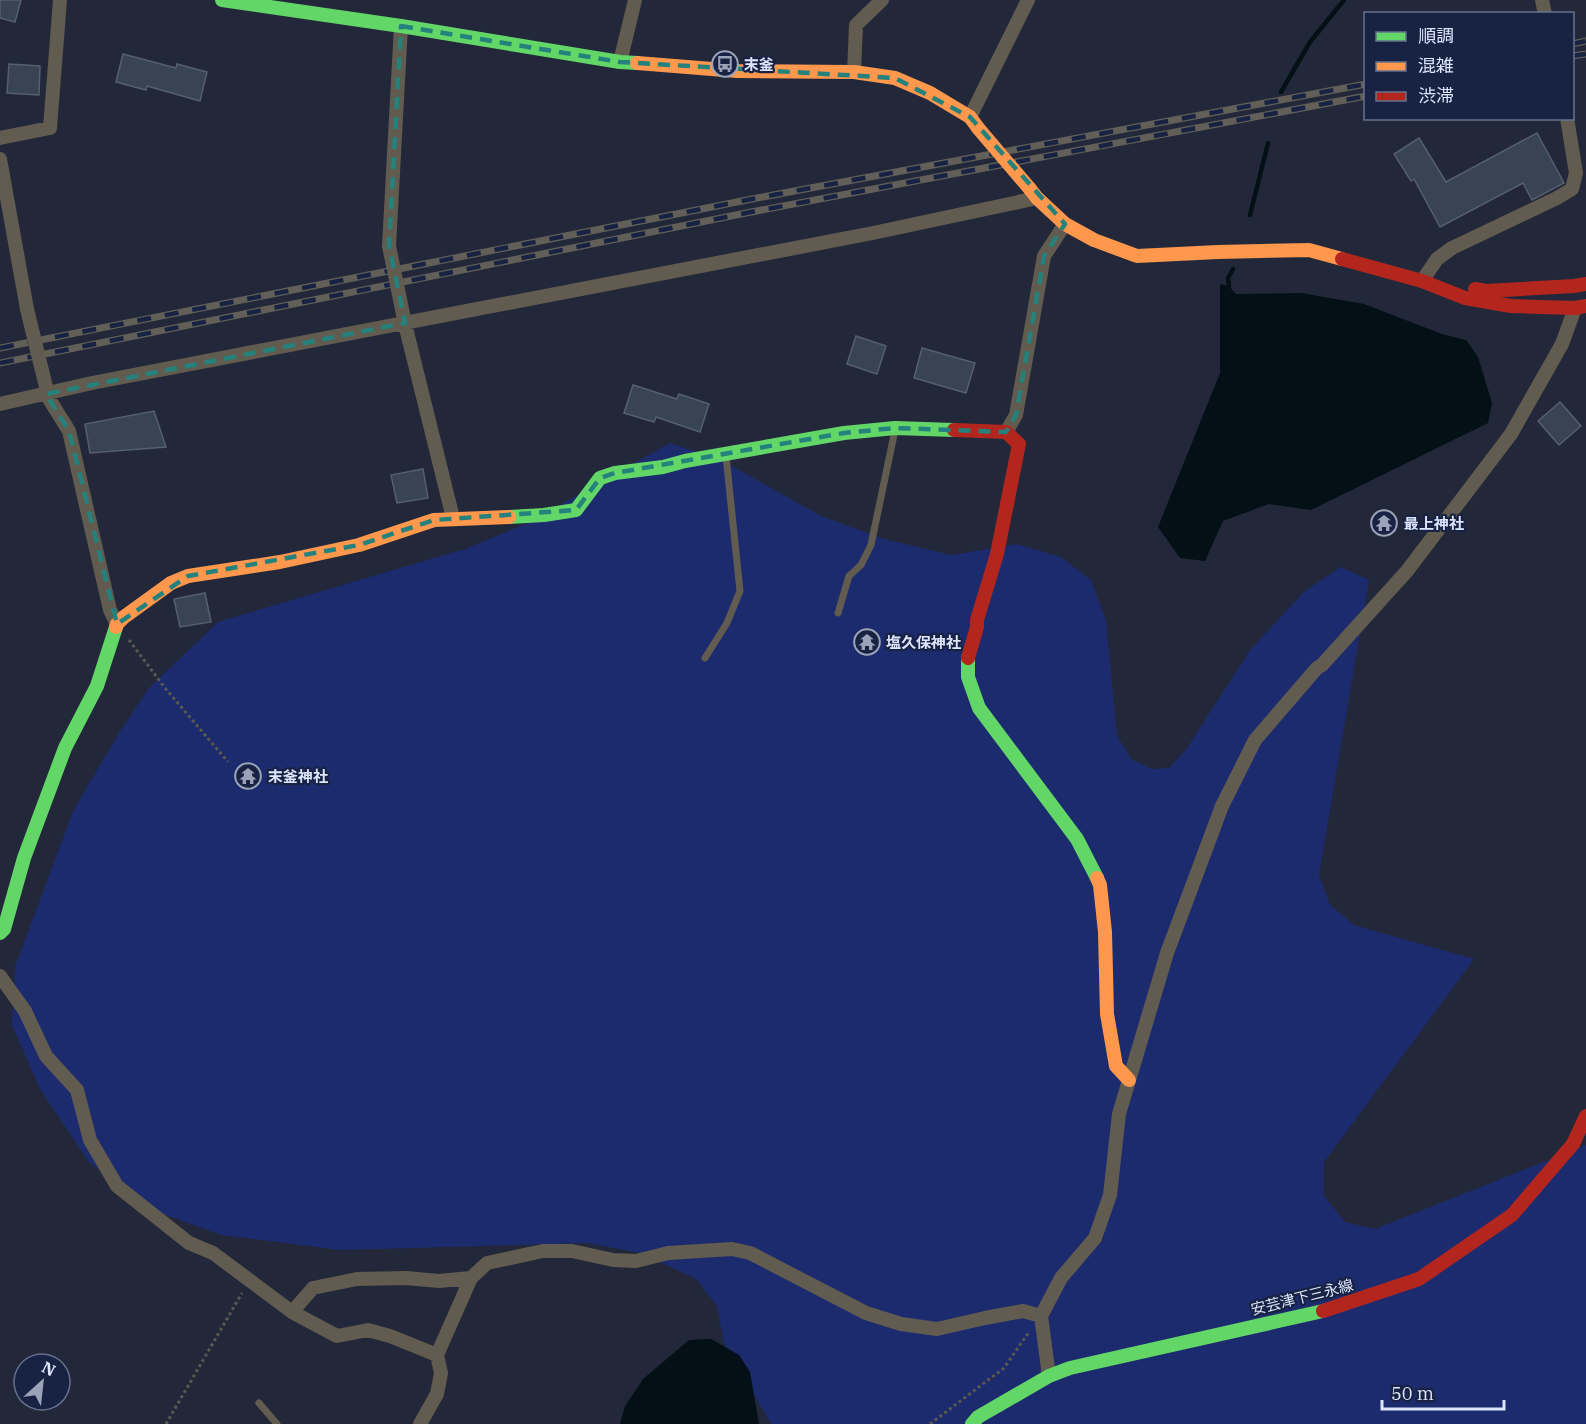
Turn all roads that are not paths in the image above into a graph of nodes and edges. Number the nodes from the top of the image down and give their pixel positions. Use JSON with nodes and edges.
{"nodes":[{"id":1,"x":60,"y":0,"type":"edge"},
{"id":2,"x":222,"y":0,"type":"edge"},
{"id":3,"x":635,"y":0,"type":"edge"},
{"id":4,"x":882,"y":0,"type":"edge"},
{"id":5,"x":1028,"y":0,"type":"edge"},
{"id":6,"x":401,"y":26,"type":"junction"},
{"id":7,"x":620,"y":62,"type":"junction"},
{"id":8,"x":854,"y":72,"type":"junction"},
{"id":9,"x":1567,"y":120,"type":"edge"},
{"id":10,"x":974,"y":122,"type":"junction"},
{"id":11,"x":0,"y":138,"type":"edge"},
{"id":12,"x":0,"y":159,"type":"edge"},
{"id":13,"x":1034,"y":193,"type":"junction"},
{"id":14,"x":1065,"y":224,"type":"junction"},
{"id":15,"x":1422,"y":281,"type":"junction"},
{"id":16,"x":1586,"y":284,"type":"edge"},
{"id":17,"x":1581,"y":307,"type":"edge"},
{"id":18,"x":404,"y":319,"type":"junction"},
{"id":19,"x":46,"y":391,"type":"junction"},
{"id":20,"x":0,"y":404,"type":"edge"},
{"id":21,"x":895,"y":428,"type":"junction"},
{"id":22,"x":1006,"y":432,"type":"junction"},
{"id":23,"x":726,"y":454,"type":"junction"},
{"id":24,"x":453,"y":518,"type":"junction"},
{"id":25,"x":838,"y":613,"type":"dead end"},
{"id":26,"x":117,"y":624,"type":"junction"},
{"id":27,"x":705,"y":658,"type":"dead end"},
{"id":28,"x":0,"y":933,"type":"edge"},
{"id":29,"x":0,"y":976,"type":"edge"},
{"id":30,"x":1129,"y":1080,"type":"junction"},
{"id":31,"x":1586,"y":1116,"type":"edge"},
{"id":32,"x":471,"y":1278,"type":"junction"},
{"id":33,"x":292,"y":1312,"type":"junction"},
{"id":34,"x":1041,"y":1316,"type":"junction"},
{"id":35,"x":437,"y":1355,"type":"junction"},
{"id":36,"x":1048,"y":1377,"type":"junction"},
{"id":37,"x":259,"y":1403,"type":"dead end"},
{"id":38,"x":277,"y":1424,"type":"edge"},
{"id":39,"x":420,"y":1424,"type":"edge"},
{"id":40,"x":972,"y":1424,"type":"edge"}],
"edges":[{"from":1,"to":11,"type":"street"},
{"from":2,"to":6,"type":"street"},
{"from":3,"to":7,"type":"street"},
{"from":4,"to":8,"type":"street"},
{"from":5,"to":10,"type":"street"},
{"from":6,"to":7,"type":"street"},
{"from":6,"to":18,"type":"street","bridge":true},
{"from":7,"to":8,"type":"street"},
{"from":8,"to":10,"type":"street"},
{"from":9,"to":15,"type":"street"},
{"from":10,"to":13,"type":"street","bridge":true},
{"from":12,"to":19,"type":"street","bridge":true},
{"from":13,"to":14,"type":"street"},
{"from":13,"to":18,"type":"street"},
{"from":14,"to":15,"type":"street"},
{"from":14,"to":22,"type":"street"},
{"from":15,"to":16,"type":"street"},
{"from":15,"to":17,"type":"street"},
{"from":17,"to":30,"type":"street"},
{"from":18,"to":19,"type":"street"},
{"from":18,"to":24,"type":"street"},
{"from":19,"to":20,"type":"street"},
{"from":19,"to":26,"type":"street"},
{"from":21,"to":22,"type":"street"},
{"from":21,"to":23,"type":"street"},
{"from":21,"to":25,"type":"lane"},
{"from":22,"to":30,"type":"street"},
{"from":23,"to":24,"type":"street"},
{"from":23,"to":27,"type":"lane"},
{"from":24,"to":26,"type":"street"},
{"from":26,"to":28,"type":"street"},
{"from":29,"to":33,"type":"street"},
{"from":30,"to":34,"type":"street"},
{"from":31,"to":36,"type":"street","name":"安芸津下三永線"},
{"from":32,"to":33,"type":"street"},
{"from":32,"to":34,"type":"street"},
{"from":32,"to":35,"type":"street"},
{"from":33,"to":35,"type":"street"},
{"from":34,"to":36,"type":"street"},
{"from":35,"to":39,"type":"street"},
{"from":36,"to":40,"type":"street","name":"安芸津下三永線"},
{"from":37,"to":38,"type":"lane"}]}
